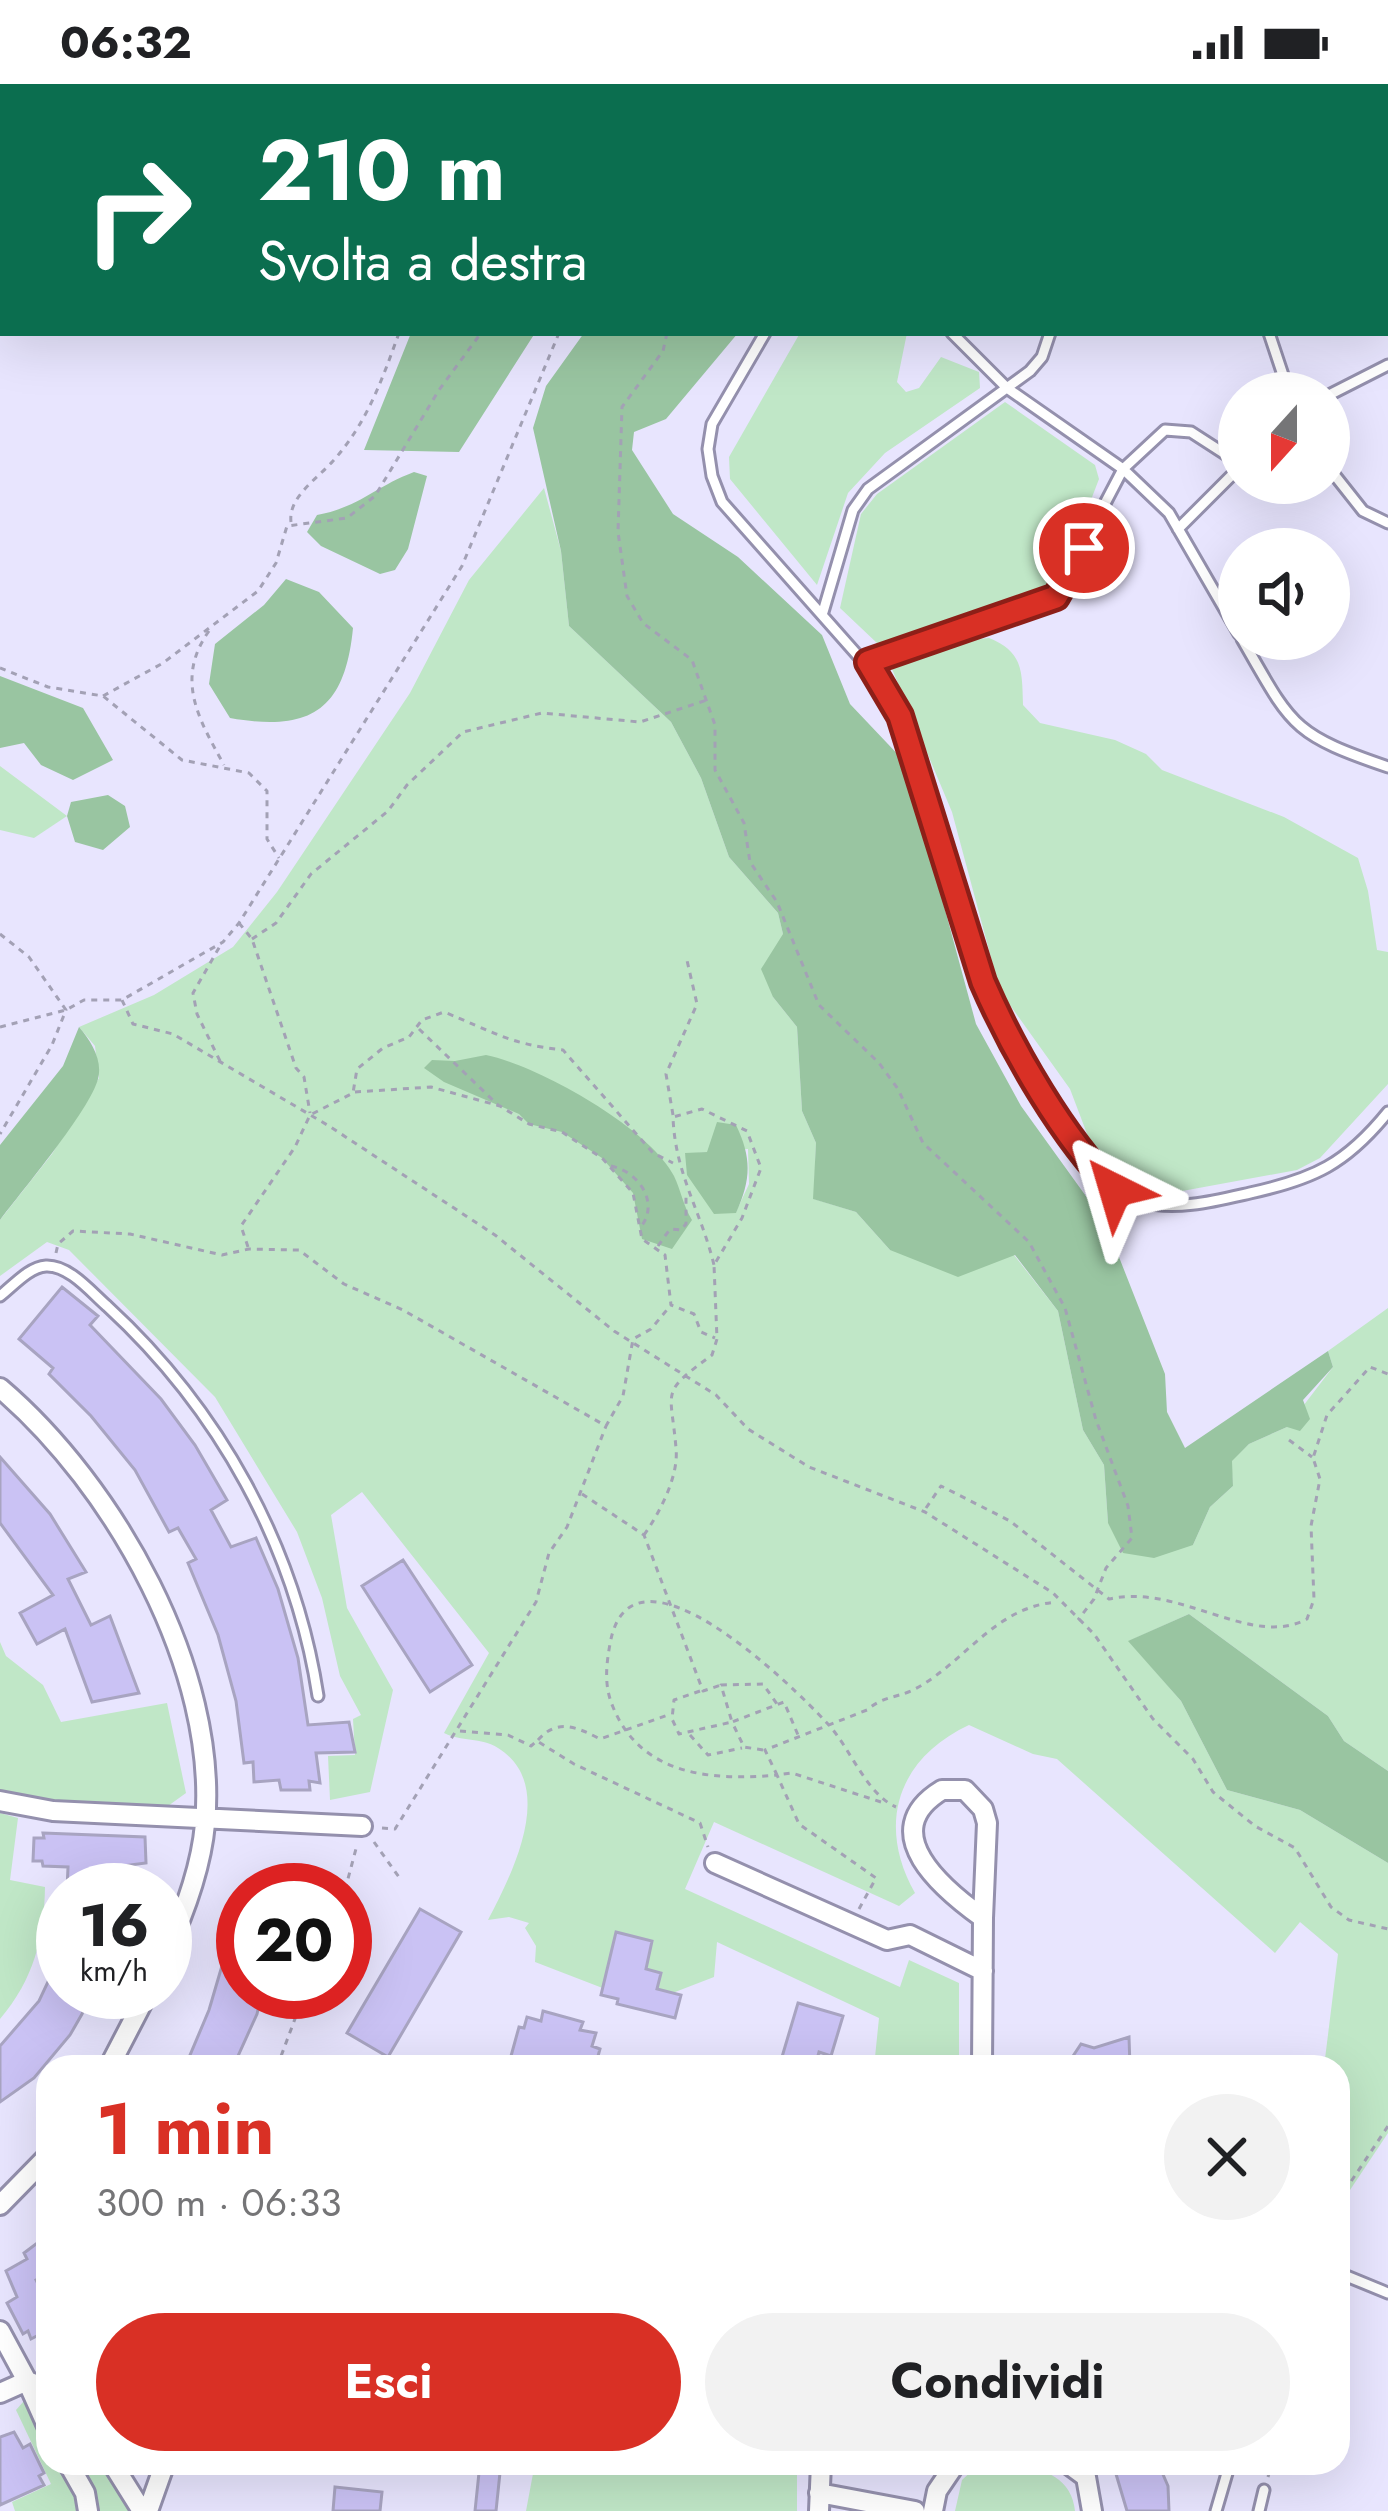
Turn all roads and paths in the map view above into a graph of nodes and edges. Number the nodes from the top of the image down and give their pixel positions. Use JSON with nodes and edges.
{"nodes":[{"id":1,"x":398,"y":336,"type":"edge"},
{"id":2,"x":479,"y":336,"type":"edge"},
{"id":3,"x":558,"y":336,"type":"edge"},
{"id":4,"x":666,"y":336,"type":"edge"},
{"id":5,"x":763,"y":336,"type":"edge"},
{"id":6,"x":955,"y":336,"type":"edge"},
{"id":7,"x":1049,"y":336,"type":"edge"},
{"id":8,"x":1270,"y":336,"type":"edge"},
{"id":9,"x":1388,"y":365,"type":"edge"},
{"id":10,"x":1282,"y":372,"type":"edge"},
{"id":11,"x":1350,"y":384,"type":"edge"},
{"id":12,"x":1007,"y":388,"type":"junction"},
{"id":13,"x":1218,"y":451,"type":"edge"},
{"id":14,"x":1123,"y":470,"type":"junction"},
{"id":15,"x":1218,"y":488,"type":"edge"},
{"id":16,"x":1350,"y":495,"type":"edge"},
{"id":17,"x":1388,"y":523,"type":"edge"},
{"id":18,"x":292,"y":524,"type":"junction"},
{"id":19,"x":1178,"y":529,"type":"junction"},
{"id":20,"x":1218,"y":598,"type":"edge"},
{"id":21,"x":823,"y":612,"type":"junction"},
{"id":22,"x":211,"y":628,"type":"junction"},
{"id":23,"x":1254,"y":660,"type":"edge"},
{"id":24,"x":868,"y":662,"type":"junction"},
{"id":25,"x":0,"y":668,"type":"edge"},
{"id":26,"x":104,"y":696,"type":"junction"},
{"id":27,"x":710,"y":699,"type":"junction"},
{"id":28,"x":225,"y":767,"type":"junction"},
{"id":29,"x":1388,"y":767,"type":"edge"},
{"id":30,"x":279,"y":858,"type":"junction"},
{"id":31,"x":239,"y":923,"type":"junction"},
{"id":32,"x":0,"y":934,"type":"edge"},
{"id":33,"x":252,"y":939,"type":"junction"},
{"id":34,"x":223,"y":942,"type":"junction"},
{"id":35,"x":686,"y":956,"type":"dead end"},
{"id":36,"x":122,"y":1000,"type":"junction"},
{"id":37,"x":66,"y":1010,"type":"junction"},
{"id":38,"x":0,"y":1027,"type":"edge"},
{"id":39,"x":417,"y":1027,"type":"junction"},
{"id":40,"x":221,"y":1062,"type":"junction"},
{"id":41,"x":353,"y":1093,"type":"junction"},
{"id":42,"x":500,"y":1106,"type":"junction"},
{"id":43,"x":1388,"y":1112,"type":"edge"},
{"id":44,"x":310,"y":1115,"type":"junction"},
{"id":45,"x":673,"y":1117,"type":"junction"},
{"id":46,"x":0,"y":1134,"type":"edge"},
{"id":47,"x":677,"y":1165,"type":"junction"},
{"id":48,"x":611,"y":1166,"type":"junction"},
{"id":49,"x":687,"y":1191,"type":"junction"},
{"id":50,"x":638,"y":1230,"type":"junction"},
{"id":51,"x":658,"y":1246,"type":"junction"},
{"id":52,"x":248,"y":1249,"type":"junction"},
{"id":53,"x":714,"y":1265,"type":"junction"},
{"id":54,"x":53,"y":1267,"type":"junction"},
{"id":55,"x":0,"y":1296,"type":"edge"},
{"id":56,"x":671,"y":1305,"type":"junction"},
{"id":57,"x":633,"y":1339,"type":"junction"},
{"id":58,"x":717,"y":1339,"type":"junction"},
{"id":59,"x":1388,"y":1374,"type":"edge"},
{"id":60,"x":682,"y":1375,"type":"junction"},
{"id":61,"x":0,"y":1388,"type":"edge"},
{"id":62,"x":606,"y":1426,"type":"junction"},
{"id":63,"x":1289,"y":1440,"type":"dead end"},
{"id":64,"x":1313,"y":1458,"type":"junction"},
{"id":65,"x":580,"y":1493,"type":"junction"},
{"id":66,"x":925,"y":1511,"type":"junction"},
{"id":67,"x":644,"y":1535,"type":"junction"},
{"id":68,"x":1097,"y":1591,"type":"junction"},
{"id":69,"x":1059,"y":1602,"type":"junction"},
{"id":70,"x":670,"y":1604,"type":"junction"},
{"id":71,"x":1078,"y":1621,"type":"junction"},
{"id":72,"x":721,"y":1685,"type":"junction"},
{"id":73,"x":703,"y":1691,"type":"junction"},
{"id":74,"x":318,"y":1696,"type":"dead end"},
{"id":75,"x":777,"y":1704,"type":"junction"},
{"id":76,"x":673,"y":1713,"type":"junction"},
{"id":77,"x":732,"y":1722,"type":"junction"},
{"id":78,"x":829,"y":1725,"type":"junction"},
{"id":79,"x":458,"y":1730,"type":"junction"},
{"id":80,"x":625,"y":1731,"type":"junction"},
{"id":81,"x":690,"y":1735,"type":"junction"},
{"id":82,"x":799,"y":1736,"type":"junction"},
{"id":83,"x":537,"y":1741,"type":"junction"},
{"id":84,"x":744,"y":1748,"type":"junction"},
{"id":85,"x":765,"y":1750,"type":"junction"},
{"id":86,"x":777,"y":1775,"type":"junction"},
{"id":87,"x":0,"y":1801,"type":"edge"},
{"id":88,"x":884,"y":1802,"type":"junction"},
{"id":89,"x":896,"y":1807,"type":"dead end"},
{"id":90,"x":206,"y":1815,"type":"junction"},
{"id":91,"x":362,"y":1826,"type":"junction"},
{"id":92,"x":706,"y":1841,"type":"dead end"},
{"id":93,"x":352,"y":1863,"type":"edge"},
{"id":94,"x":716,"y":1864,"type":"dead end"},
{"id":95,"x":401,"y":1880,"type":"dead end"},
{"id":96,"x":192,"y":1883,"type":"edge"},
{"id":97,"x":868,"y":1893,"type":"dead end"},
{"id":98,"x":983,"y":1918,"type":"junction"},
{"id":99,"x":1388,"y":1929,"type":"edge"},
{"id":100,"x":983,"y":1971,"type":"junction"},
{"id":101,"x":134,"y":2019,"type":"edge"},
{"id":102,"x":295,"y":2019,"type":"edge"},
{"id":103,"x":116,"y":2055,"type":"edge"},
{"id":104,"x":281,"y":2055,"type":"edge"},
{"id":105,"x":982,"y":2055,"type":"edge"},
{"id":106,"x":1388,"y":2126,"type":"edge"},
{"id":107,"x":36,"y":2168,"type":"edge"},
{"id":108,"x":1350,"y":2183,"type":"edge"},
{"id":109,"x":0,"y":2205,"type":"edge"},
{"id":110,"x":1350,"y":2277,"type":"edge"},
{"id":111,"x":1388,"y":2293,"type":"edge"},
{"id":112,"x":0,"y":2331,"type":"edge"},
{"id":113,"x":27,"y":2381,"type":"junction"},
{"id":114,"x":36,"y":2384,"type":"edge"},
{"id":115,"x":0,"y":2393,"type":"edge"},
{"id":116,"x":36,"y":2401,"type":"edge"},
{"id":117,"x":75,"y":2475,"type":"edge"},
{"id":118,"x":120,"y":2475,"type":"edge"},
{"id":119,"x":160,"y":2475,"type":"edge"},
{"id":120,"x":948,"y":2475,"type":"edge"},
{"id":121,"x":1082,"y":2475,"type":"edge"},
{"id":122,"x":1226,"y":2475,"type":"edge"},
{"id":123,"x":1264,"y":2490,"type":"dead end"},
{"id":124,"x":819,"y":2502,"type":"edge"},
{"id":125,"x":88,"y":2511,"type":"edge"},
{"id":126,"x":145,"y":2511,"type":"edge"},
{"id":127,"x":915,"y":2511,"type":"edge"},
{"id":128,"x":933,"y":2511,"type":"edge"},
{"id":129,"x":1092,"y":2511,"type":"edge"},
{"id":130,"x":1216,"y":2511,"type":"edge"},
{"id":131,"x":1259,"y":2511,"type":"edge"}],
"edges":[{"from":1,"to":18,"type":"path"},
{"from":2,"to":18,"type":"path"},
{"from":3,"to":30,"type":"path"},
{"from":4,"to":27,"type":"path"},
{"from":5,"to":21,"type":"lane"},
{"from":6,"to":12,"type":"lane"},
{"from":7,"to":12,"type":"lane"},
{"from":8,"to":10,"type":"lane"},
{"from":9,"to":11,"type":"lane"},
{"from":12,"to":14,"type":"lane"},
{"from":12,"to":21,"type":"lane"},
{"from":13,"to":14,"type":"lane"},
{"from":14,"to":19,"type":"lane"},
{"from":14,"to":24,"type":"lane"},
{"from":15,"to":19,"type":"lane"},
{"from":16,"to":17,"type":"lane"},
{"from":18,"to":22,"type":"path"},
{"from":19,"to":20,"type":"lane"},
{"from":21,"to":24,"type":"lane"},
{"from":22,"to":26,"type":"path"},
{"from":22,"to":28,"type":"path"},
{"from":23,"to":29,"type":"lane"},
{"from":24,"to":43,"type":"lane"},
{"from":25,"to":26,"type":"path"},
{"from":26,"to":28,"type":"path"},
{"from":27,"to":33,"type":"path"},
{"from":27,"to":68,"type":"path"},
{"from":28,"to":30,"type":"path"},
{"from":30,"to":31,"type":"path"},
{"from":31,"to":33,"type":"path"},
{"from":31,"to":34,"type":"path"},
{"from":32,"to":37,"type":"path"},
{"from":33,"to":44,"type":"path"},
{"from":34,"to":36,"type":"path"},
{"from":34,"to":40,"type":"path"},
{"from":35,"to":45,"type":"path"},
{"from":36,"to":37,"type":"path"},
{"from":36,"to":40,"type":"path"},
{"from":37,"to":38,"type":"path"},
{"from":37,"to":46,"type":"path"},
{"from":39,"to":41,"type":"path"},
{"from":39,"to":42,"type":"path"},
{"from":39,"to":47,"type":"path"},
{"from":40,"to":44,"type":"path"},
{"from":41,"to":42,"type":"path"},
{"from":41,"to":44,"type":"path"},
{"from":42,"to":48,"type":"path"},
{"from":44,"to":52,"type":"path"},
{"from":44,"to":57,"type":"path"},
{"from":45,"to":47,"type":"path"},
{"from":45,"to":53,"type":"path"},
{"from":47,"to":49,"type":"path"},
{"from":48,"to":50,"type":"path"},
{"from":48,"to":50,"type":"path"},
{"from":49,"to":51,"type":"path"},
{"from":49,"to":53,"type":"path"},
{"from":50,"to":51,"type":"path"},
{"from":51,"to":56,"type":"path"},
{"from":52,"to":54,"type":"path"},
{"from":52,"to":62,"type":"path"},
{"from":53,"to":58,"type":"path"},
{"from":54,"to":55,"type":"lane"},
{"from":54,"to":74,"type":"lane"},
{"from":56,"to":57,"type":"path"},
{"from":56,"to":58,"type":"path"},
{"from":57,"to":60,"type":"path"},
{"from":57,"to":62,"type":"path"},
{"from":58,"to":60,"type":"path"},
{"from":59,"to":64,"type":"path"},
{"from":60,"to":66,"type":"path"},
{"from":60,"to":67,"type":"path"},
{"from":61,"to":90,"type":"street"},
{"from":62,"to":65,"type":"path"},
{"from":63,"to":64,"type":"path"},
{"from":64,"to":68,"type":"path"},
{"from":65,"to":67,"type":"path"},
{"from":65,"to":79,"type":"path"},
{"from":66,"to":68,"type":"path"},
{"from":66,"to":69,"type":"path"},
{"from":67,"to":70,"type":"path"},
{"from":68,"to":71,"type":"path"},
{"from":69,"to":71,"type":"path"},
{"from":69,"to":78,"type":"path"},
{"from":70,"to":73,"type":"path"},
{"from":70,"to":78,"type":"path"},
{"from":70,"to":80,"type":"path"},
{"from":71,"to":99,"type":"path"},
{"from":72,"to":73,"type":"path"},
{"from":72,"to":75,"type":"path"},
{"from":72,"to":77,"type":"path"},
{"from":73,"to":76,"type":"path"},
{"from":75,"to":77,"type":"path"},
{"from":75,"to":82,"type":"path"},
{"from":76,"to":80,"type":"path"},
{"from":76,"to":81,"type":"path"},
{"from":77,"to":81,"type":"path"},
{"from":77,"to":84,"type":"path"},
{"from":78,"to":82,"type":"path"},
{"from":78,"to":88,"type":"path"},
{"from":79,"to":83,"type":"path"},
{"from":79,"to":91,"type":"path"},
{"from":80,"to":83,"type":"path"},
{"from":80,"to":86,"type":"path"},
{"from":81,"to":84,"type":"path"},
{"from":82,"to":85,"type":"path"},
{"from":83,"to":92,"type":"path"},
{"from":84,"to":85,"type":"path"},
{"from":85,"to":86,"type":"path"},
{"from":86,"to":88,"type":"path"},
{"from":86,"to":97,"type":"path"},
{"from":87,"to":90,"type":"street"},
{"from":88,"to":89,"type":"path"},
{"from":90,"to":91,"type":"street"},
{"from":90,"to":96,"type":"street"},
{"from":91,"to":93,"type":"path"},
{"from":91,"to":95,"type":"path"},
{"from":94,"to":100,"type":"street"},
{"from":98,"to":98,"type":"street"},
{"from":98,"to":100,"type":"street"},
{"from":100,"to":105,"type":"street"},
{"from":101,"to":103,"type":"street"},
{"from":102,"to":104,"type":"path"},
{"from":106,"to":108,"type":"path"},
{"from":107,"to":109,"type":"street"},
{"from":110,"to":111,"type":"lane"},
{"from":112,"to":113,"type":"street"},
{"from":113,"to":114,"type":"street"},
{"from":113,"to":115,"type":"street"},
{"from":113,"to":116,"type":"street"},
{"from":117,"to":125,"type":"street"},
{"from":118,"to":126,"type":"street"},
{"from":119,"to":126,"type":"street"},
{"from":120,"to":128,"type":"street"},
{"from":121,"to":129,"type":"street"},
{"from":122,"to":130,"type":"lane"},
{"from":123,"to":131,"type":"lane"},
{"from":124,"to":127,"type":"street"}]}
